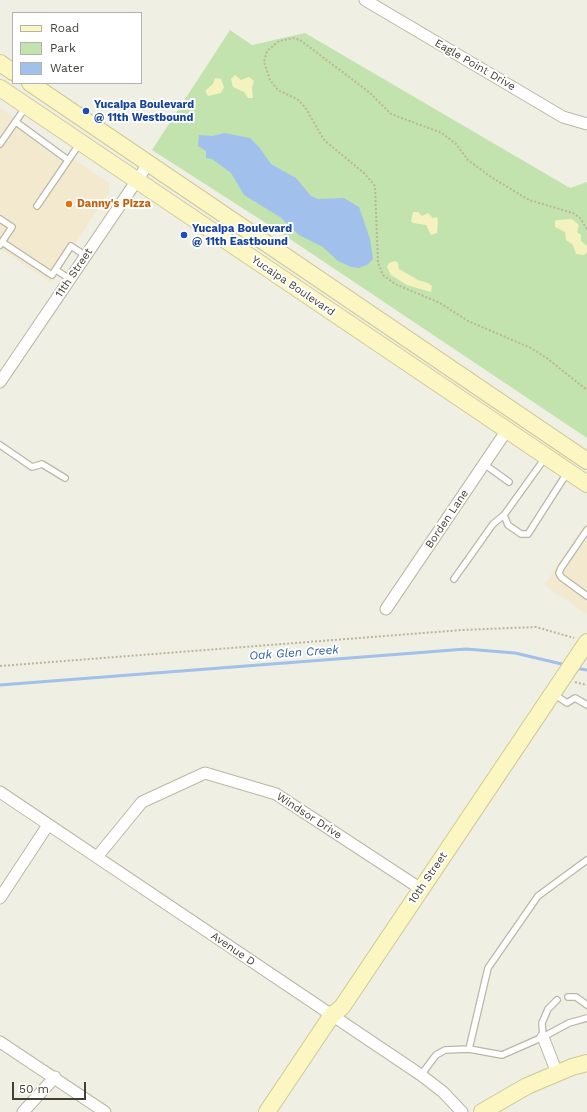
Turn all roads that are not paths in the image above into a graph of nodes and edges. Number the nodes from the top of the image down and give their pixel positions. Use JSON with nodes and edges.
{"nodes":[{"id":1,"x":365,"y":0,"type":"edge"},
{"id":2,"x":0,"y":63,"type":"edge"},
{"id":3,"x":12,"y":71,"type":"edge"},
{"id":4,"x":31,"y":84,"type":"edge"},
{"id":5,"x":0,"y":88,"type":"edge"},
{"id":6,"x":26,"y":106,"type":"junction"},
{"id":7,"x":16,"y":122,"type":"junction"},
{"id":8,"x":587,"y":124,"type":"edge"},
{"id":9,"x":80,"y":143,"type":"junction"},
{"id":10,"x":0,"y":144,"type":"edge"},
{"id":11,"x":68,"y":160,"type":"junction"},
{"id":12,"x":148,"y":164,"type":"junction"},
{"id":13,"x":137,"y":181,"type":"junction"},
{"id":14,"x":37,"y":206,"type":"dead end"},
{"id":15,"x":0,"y":220,"type":"edge"},
{"id":16,"x":1,"y":243,"type":"edge"},
{"id":17,"x":86,"y":256,"type":"junction"},
{"id":18,"x":56,"y":270,"type":"junction"},
{"id":19,"x":70,"y":279,"type":"junction"},
{"id":20,"x":0,"y":382,"type":"edge"},
{"id":21,"x":507,"y":430,"type":"junction"},
{"id":22,"x":0,"y":445,"type":"edge"},
{"id":23,"x":547,"y":456,"type":"junction"},
{"id":24,"x":587,"y":461,"type":"edge"},
{"id":25,"x":484,"y":464,"type":"junction"},
{"id":26,"x":568,"y":471,"type":"junction"},
{"id":27,"x":64,"y":478,"type":"dead end"},
{"id":28,"x":509,"y":482,"type":"dead end"},
{"id":29,"x":587,"y":484,"type":"edge"},
{"id":30,"x":504,"y":515,"type":"junction"},
{"id":31,"x":587,"y":530,"type":"edge"},
{"id":32,"x":454,"y":579,"type":"dead end"},
{"id":33,"x":586,"y":593,"type":"edge"},
{"id":34,"x":386,"y":609,"type":"dead end"},
{"id":35,"x":582,"y":643,"type":"edge"},
{"id":36,"x":552,"y":692,"type":"junction"},
{"id":37,"x":587,"y":705,"type":"edge"},
{"id":38,"x":0,"y":792,"type":"edge"},
{"id":39,"x":48,"y":825,"type":"junction"},
{"id":40,"x":97,"y":857,"type":"junction"},
{"id":41,"x":587,"y":860,"type":"edge"},
{"id":42,"x":421,"y":889,"type":"junction"},
{"id":43,"x":0,"y":898,"type":"edge"},
{"id":44,"x":568,"y":997,"type":"dead end"},
{"id":45,"x":557,"y":1000,"type":"dead end"},
{"id":46,"x":587,"y":1006,"type":"edge"},
{"id":47,"x":332,"y":1016,"type":"junction"},
{"id":48,"x":587,"y":1018,"type":"edge"},
{"id":49,"x":543,"y":1038,"type":"junction"},
{"id":50,"x":0,"y":1042,"type":"edge"},
{"id":51,"x":469,"y":1049,"type":"junction"},
{"id":52,"x":587,"y":1064,"type":"edge"},
{"id":53,"x":557,"y":1073,"type":"junction"},
{"id":54,"x":420,"y":1075,"type":"junction"},
{"id":55,"x":55,"y":1077,"type":"junction"},
{"id":56,"x":23,"y":1112,"type":"edge"},
{"id":57,"x":105,"y":1112,"type":"edge"},
{"id":58,"x":267,"y":1112,"type":"edge"},
{"id":59,"x":462,"y":1112,"type":"edge"},
{"id":60,"x":482,"y":1112,"type":"edge"}],
"edges":[{"from":1,"to":8,"type":"street","name":"Eagle Point Drive"},
{"from":2,"to":3,"type":"main road"},
{"from":4,"to":12,"type":"main road","name":"Yucaipa Boulevard"},
{"from":5,"to":6,"type":"main road","name":"Yucaipa Boulevard"},
{"from":6,"to":7,"type":"lane"},
{"from":6,"to":9,"type":"main road","name":"Yucaipa Boulevard"},
{"from":7,"to":10,"type":"lane"},
{"from":7,"to":11,"type":"lane"},
{"from":9,"to":11,"type":"lane"},
{"from":9,"to":13,"type":"main road","name":"Yucaipa Boulevard"},
{"from":11,"to":14,"type":"lane"},
{"from":12,"to":13,"type":"street","name":"11th Street"},
{"from":12,"to":24,"type":"main road","name":"Yucaipa Boulevard"},
{"from":13,"to":17,"type":"street","name":"11th Street"},
{"from":13,"to":21,"type":"main road","name":"Yucaipa Boulevard"},
{"from":15,"to":16,"type":"lane"},
{"from":16,"to":18,"type":"lane"},
{"from":17,"to":18,"type":"lane"},
{"from":17,"to":19,"type":"street","name":"11th Street"},
{"from":18,"to":19,"type":"lane"},
{"from":19,"to":20,"type":"street","name":"11th Street"},
{"from":21,"to":23,"type":"main road","name":"Yucaipa Boulevard"},
{"from":21,"to":25,"type":"street","name":"Borden Lane"},
{"from":22,"to":27,"type":"lane"},
{"from":23,"to":26,"type":"main road","name":"Yucaipa Boulevard"},
{"from":23,"to":30,"type":"lane"},
{"from":25,"to":28,"type":"lane"},
{"from":25,"to":34,"type":"street","name":"Borden Lane"},
{"from":26,"to":29,"type":"main road","name":"Yucaipa Boulevard"},
{"from":26,"to":30,"type":"lane"},
{"from":30,"to":32,"type":"lane"},
{"from":31,"to":33,"type":"lane"},
{"from":35,"to":36,"type":"main road","name":"10th Street"},
{"from":36,"to":37,"type":"lane"},
{"from":36,"to":42,"type":"main road","name":"10th Street"},
{"from":38,"to":39,"type":"street","name":"Avenue D"},
{"from":39,"to":40,"type":"street","name":"Avenue D"},
{"from":39,"to":43,"type":"street"},
{"from":40,"to":42,"type":"street","name":"Windsor Drive"},
{"from":40,"to":47,"type":"street","name":"Avenue D"},
{"from":41,"to":51,"type":"lane"},
{"from":42,"to":47,"type":"main road","name":"10th Street"},
{"from":44,"to":46,"type":"lane"},
{"from":45,"to":49,"type":"lane"},
{"from":47,"to":54,"type":"street","name":"Avenue D"},
{"from":47,"to":58,"type":"main road","name":"10th Street"},
{"from":48,"to":49,"type":"lane"},
{"from":49,"to":51,"type":"lane"},
{"from":49,"to":53,"type":"street"},
{"from":50,"to":55,"type":"street"},
{"from":51,"to":54,"type":"lane"},
{"from":52,"to":53,"type":"main road"},
{"from":53,"to":60,"type":"main road"},
{"from":54,"to":59,"type":"street","name":"Avenue D"},
{"from":55,"to":56,"type":"street"},
{"from":55,"to":57,"type":"street"}]}
